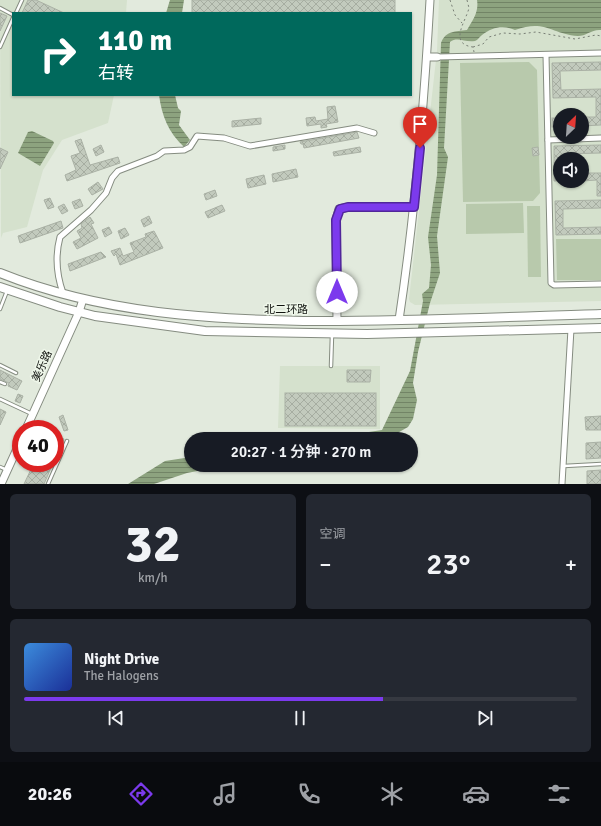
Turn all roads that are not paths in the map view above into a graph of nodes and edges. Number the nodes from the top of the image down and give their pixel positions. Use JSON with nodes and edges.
{"nodes":[{"id":1,"x":22,"y":0,"type":"edge"},
{"id":2,"x":430,"y":0,"type":"edge"},
{"id":3,"x":0,"y":8,"type":"edge"},
{"id":4,"x":16,"y":12,"type":"edge"},
{"id":5,"x":12,"y":14,"type":"edge"},
{"id":6,"x":12,"y":20,"type":"edge"},
{"id":7,"x":0,"y":47,"type":"edge"},
{"id":8,"x":601,"y":54,"type":"edge"},
{"id":9,"x":546,"y":55,"type":"junction"},
{"id":10,"x":427,"y":57,"type":"junction"},
{"id":11,"x":437,"y":57,"type":"joint"},
{"id":12,"x":374,"y":133,"type":"dead end"},
{"id":13,"x":601,"y":138,"type":"edge"},
{"id":14,"x":548,"y":140,"type":"junction"},
{"id":15,"x":414,"y":207,"type":"junction"},
{"id":16,"x":0,"y":272,"type":"edge"},
{"id":17,"x":601,"y":284,"type":"edge"},
{"id":18,"x":4,"y":289,"type":"edge"},
{"id":19,"x":63,"y":293,"type":"junction"},
{"id":20,"x":83,"y":298,"type":"junction"},
{"id":21,"x":0,"y":310,"type":"edge"},
{"id":22,"x":79,"y":312,"type":"junction"},
{"id":23,"x":601,"y":314,"type":"edge"},
{"id":24,"x":572,"y":315,"type":"junction"},
{"id":25,"x":400,"y":320,"type":"junction"},
{"id":26,"x":335,"y":321,"type":"junction"},
{"id":27,"x":601,"y":328,"type":"edge"},
{"id":28,"x":571,"y":329,"type":"junction"},
{"id":29,"x":332,"y":334,"type":"junction"},
{"id":30,"x":0,"y":365,"type":"edge"},
{"id":31,"x":331,"y":366,"type":"dead end"},
{"id":32,"x":16,"y":373,"type":"dead end"},
{"id":33,"x":0,"y":382,"type":"edge"},
{"id":34,"x":5,"y":384,"type":"dead end"},
{"id":35,"x":0,"y":399,"type":"edge"},
{"id":36,"x":33,"y":414,"type":"junction"},
{"id":37,"x":30,"y":420,"type":"edge"},
{"id":38,"x":68,"y":441,"type":"dead end"},
{"id":39,"x":12,"y":459,"type":"edge"},
{"id":40,"x":601,"y":464,"type":"edge"},
{"id":41,"x":563,"y":466,"type":"junction"},
{"id":42,"x":0,"y":467,"type":"edge"},
{"id":43,"x":7,"y":470,"type":"junction"},
{"id":44,"x":1,"y":484,"type":"edge"},
{"id":45,"x":48,"y":484,"type":"edge"},
{"id":46,"x":562,"y":484,"type":"edge"}],
"edges":[{"from":1,"to":4,"type":"lane"},
{"from":2,"to":10,"type":"street"},
{"from":3,"to":5,"type":"lane"},
{"from":6,"to":7,"type":"lane"},
{"from":8,"to":9,"type":"street"},
{"from":9,"to":11,"type":"street"},
{"from":9,"to":14,"type":"street"},
{"from":10,"to":11,"type":"street"},
{"from":10,"to":15,"type":"street"},
{"from":12,"to":19,"type":"street"},
{"from":13,"to":14,"type":"street"},
{"from":14,"to":17,"type":"street"},
{"from":15,"to":25,"type":"street"},
{"from":15,"to":26,"type":"street"},
{"from":16,"to":19,"type":"main road","name":"北二环路"},
{"from":18,"to":21,"type":"lane"},
{"from":18,"to":22,"type":"main road"},
{"from":19,"to":20,"type":"main road","name":"北二环路"},
{"from":20,"to":22,"type":"street","name":"美乐路"},
{"from":20,"to":26,"type":"main road","name":"北二环路"},
{"from":22,"to":29,"type":"main road"},
{"from":22,"to":36,"type":"street","name":"美乐路"},
{"from":23,"to":24,"type":"main road","name":"北二环路"},
{"from":24,"to":25,"type":"main road","name":"北二环路"},
{"from":24,"to":28,"type":"street"},
{"from":25,"to":26,"type":"main road","name":"北二环路"},
{"from":26,"to":29,"type":"street"},
{"from":27,"to":28,"type":"main road"},
{"from":28,"to":29,"type":"main road"},
{"from":28,"to":41,"type":"street"},
{"from":29,"to":31,"type":"lane"},
{"from":30,"to":32,"type":"lane"},
{"from":33,"to":34,"type":"lane"},
{"from":35,"to":36,"type":"lane"},
{"from":36,"to":37,"type":"street","name":"美乐路"},
{"from":38,"to":45,"type":"lane"},
{"from":39,"to":43,"type":"street"},
{"from":40,"to":41,"type":"lane"},
{"from":41,"to":46,"type":"street"},
{"from":42,"to":43,"type":"lane"},
{"from":43,"to":44,"type":"street"}]}
